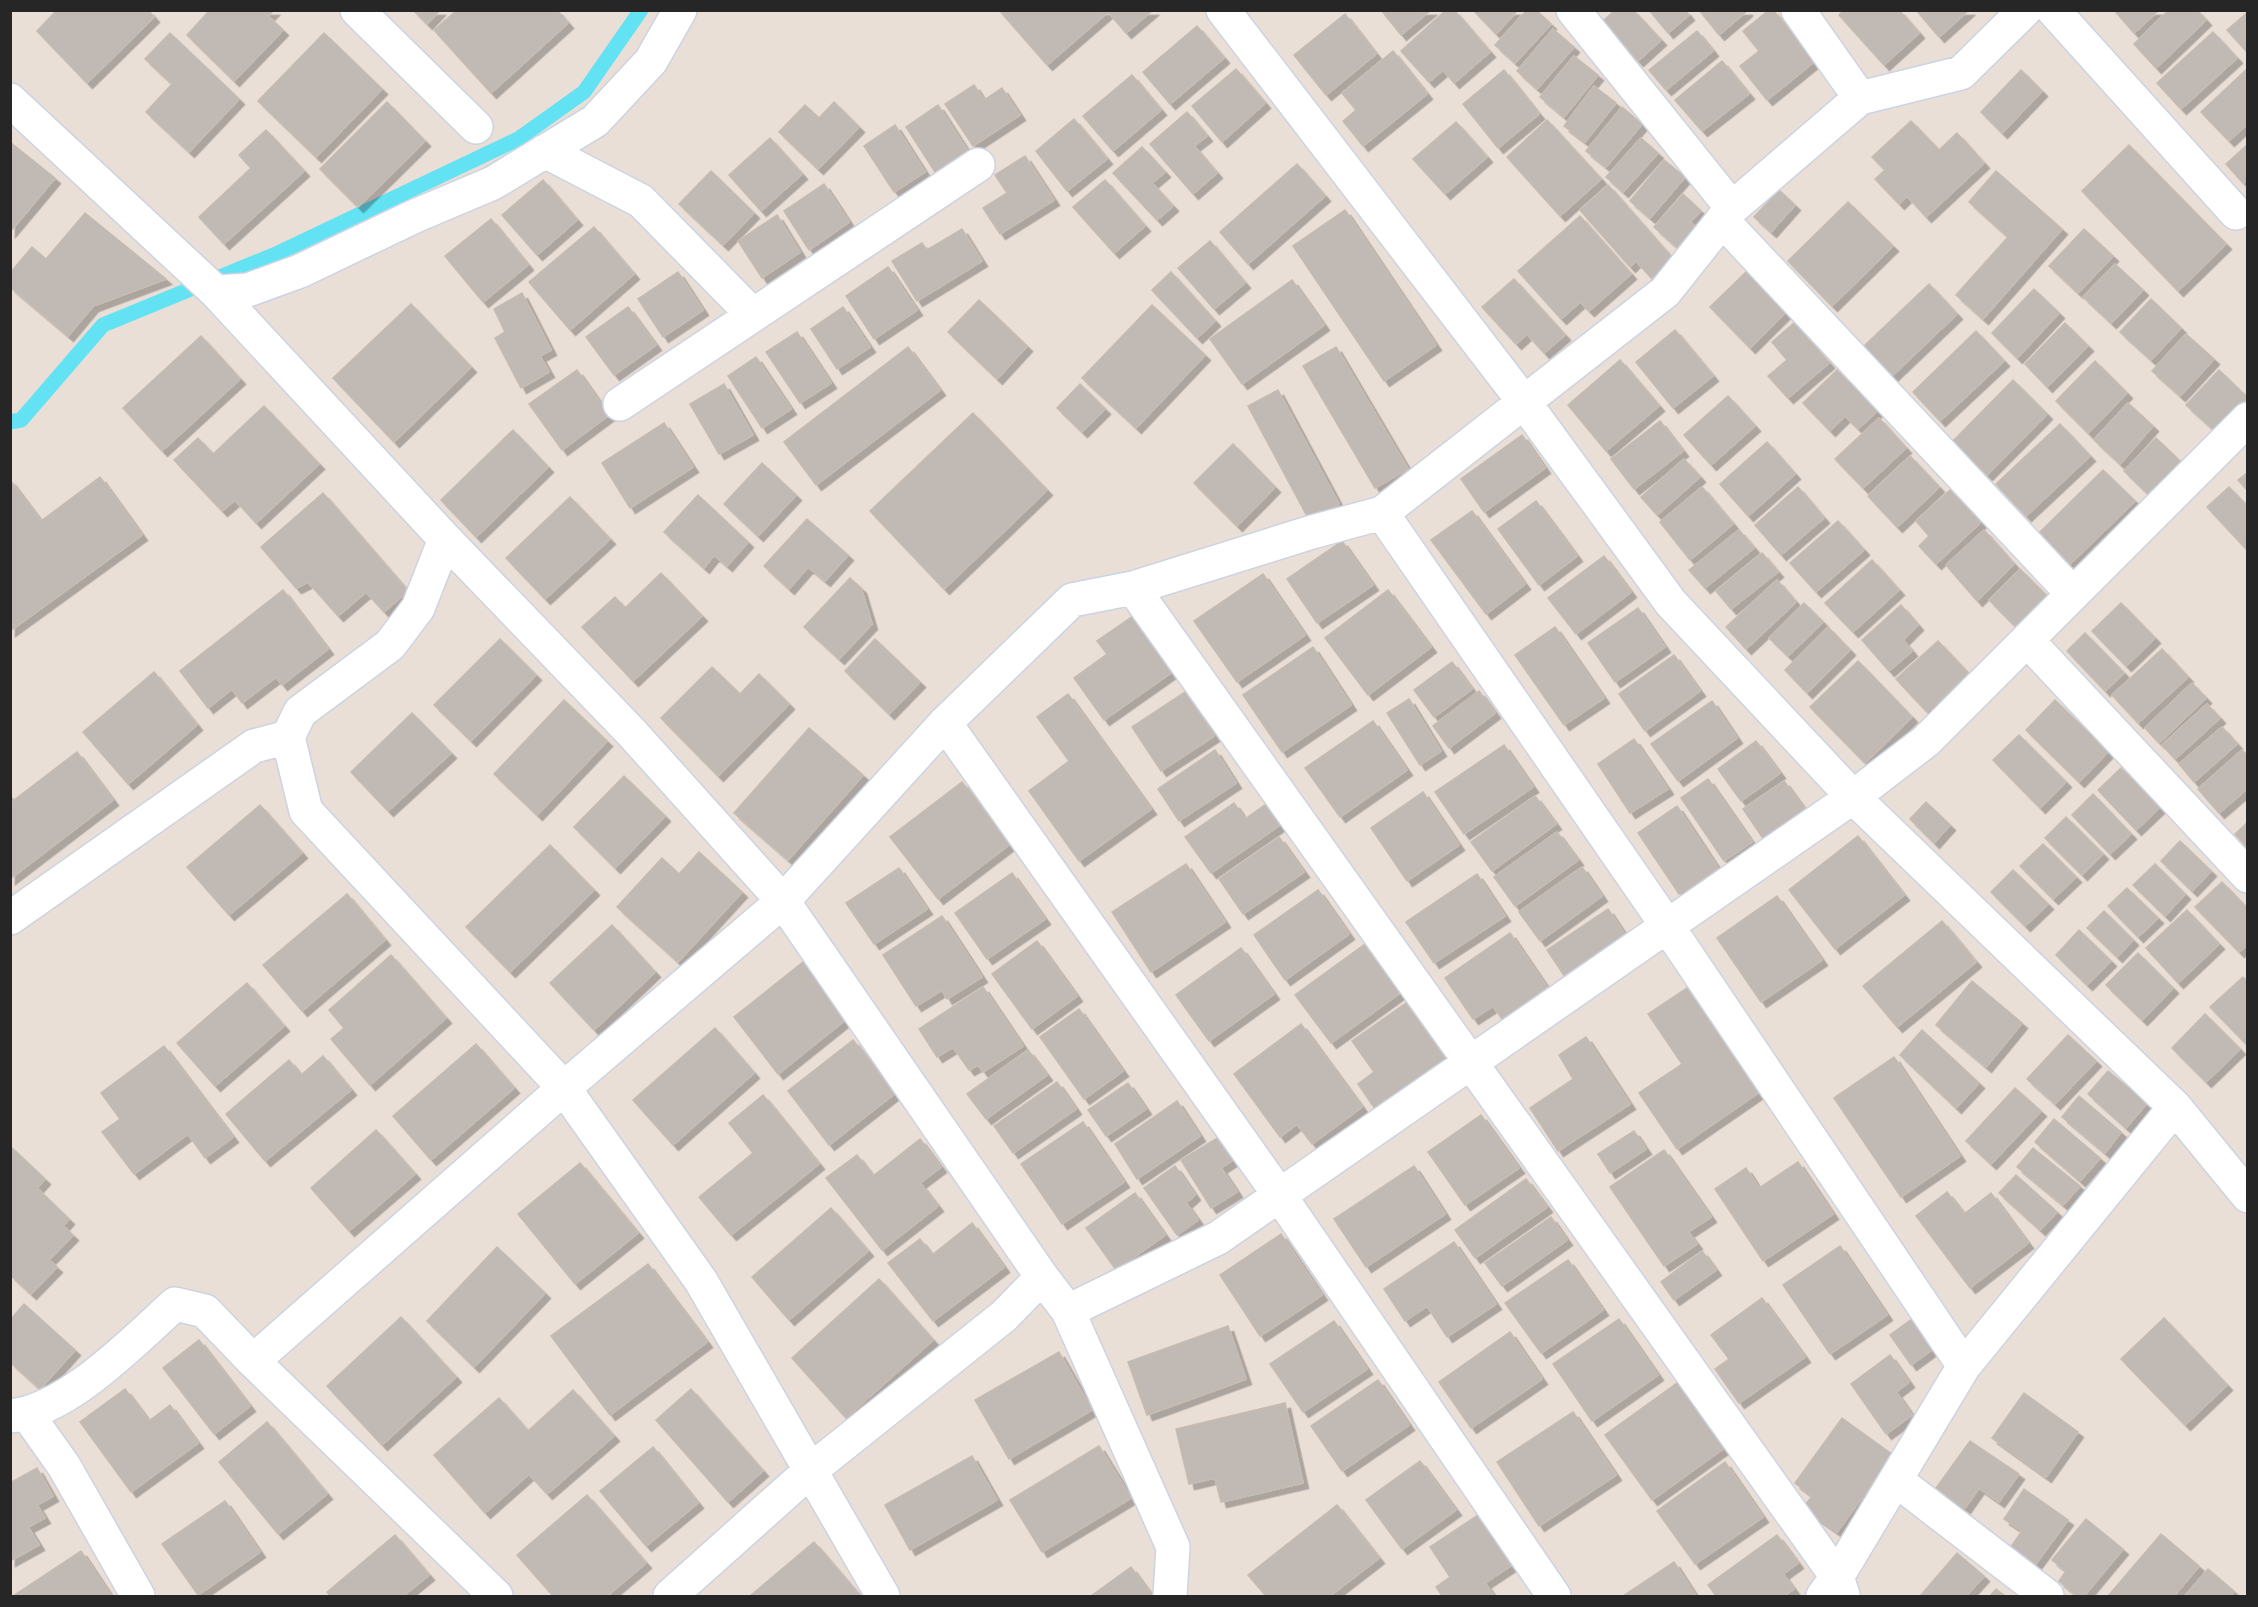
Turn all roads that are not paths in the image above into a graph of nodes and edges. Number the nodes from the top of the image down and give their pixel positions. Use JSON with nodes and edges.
{"nodes":[{"id":1,"x":357,"y":10,"type":"edge"},
{"id":2,"x":680,"y":10,"type":"edge"},
{"id":3,"x":1223,"y":10,"type":"edge"},
{"id":4,"x":1573,"y":10,"type":"edge"},
{"id":5,"x":1798,"y":10,"type":"edge"},
{"id":6,"x":2025,"y":10,"type":"edge"},
{"id":7,"x":2053,"y":10,"type":"edge"},
{"id":8,"x":1860,"y":98,"type":"junction"},
{"id":9,"x":10,"y":100,"type":"edge"},
{"id":10,"x":476,"y":127,"type":"dead end"},
{"id":11,"x":545,"y":151,"type":"junction"},
{"id":12,"x":978,"y":165,"type":"dead end"},
{"id":13,"x":2236,"y":213,"type":"dead end"},
{"id":14,"x":1727,"y":214,"type":"junction"},
{"id":15,"x":216,"y":292,"type":"junction"},
{"id":16,"x":753,"y":315,"type":"junction"},
{"id":17,"x":1524,"y":402,"type":"junction"},
{"id":18,"x":620,"y":404,"type":"dead end"},
{"id":19,"x":2247,"y":419,"type":"edge"},
{"id":20,"x":1382,"y":513,"type":"junction"},
{"id":21,"x":445,"y":538,"type":"junction"},
{"id":22,"x":1132,"y":588,"type":"junction"},
{"id":23,"x":2073,"y":594,"type":"junction"},
{"id":24,"x":2027,"y":640,"type":"junction"},
{"id":25,"x":945,"y":723,"type":"junction"},
{"id":26,"x":288,"y":737,"type":"junction"},
{"id":27,"x":1853,"y":797,"type":"junction"},
{"id":28,"x":2247,"y":876,"type":"edge"},
{"id":29,"x":783,"y":901,"type":"junction"},
{"id":30,"x":10,"y":918,"type":"edge"},
{"id":31,"x":1668,"y":927,"type":"junction"},
{"id":32,"x":1470,"y":1063,"type":"junction"},
{"id":33,"x":564,"y":1088,"type":"junction"},
{"id":34,"x":2175,"y":1107,"type":"junction"},
{"id":35,"x":1280,"y":1196,"type":"junction"},
{"id":36,"x":2247,"y":1196,"type":"edge"},
{"id":37,"x":1042,"y":1277,"type":"junction"},
{"id":38,"x":1068,"y":1311,"type":"junction"},
{"id":39,"x":253,"y":1361,"type":"junction"},
{"id":40,"x":1964,"y":1366,"type":"junction"},
{"id":41,"x":19,"y":1415,"type":"edge"},
{"id":42,"x":811,"y":1470,"type":"junction"},
{"id":43,"x":1896,"y":1480,"type":"junction"},
{"id":44,"x":1834,"y":1590,"type":"edge"},
{"id":45,"x":138,"y":1596,"type":"edge"},
{"id":46,"x":496,"y":1596,"type":"edge"},
{"id":47,"x":670,"y":1596,"type":"edge"},
{"id":48,"x":883,"y":1596,"type":"edge"},
{"id":49,"x":1170,"y":1596,"type":"edge"},
{"id":50,"x":1554,"y":1596,"type":"edge"},
{"id":51,"x":2047,"y":1596,"type":"edge"}],
"edges":[{"from":1,"to":10,"type":"street"},
{"from":2,"to":11,"type":"street"},
{"from":3,"to":17,"type":"street"},
{"from":4,"to":14,"type":"street"},
{"from":5,"to":8,"type":"street"},
{"from":6,"to":8,"type":"street"},
{"from":7,"to":13,"type":"street"},
{"from":8,"to":14,"type":"street"},
{"from":9,"to":15,"type":"street"},
{"from":11,"to":15,"type":"street"},
{"from":11,"to":16,"type":"street"},
{"from":12,"to":16,"type":"street"},
{"from":14,"to":17,"type":"street"},
{"from":14,"to":23,"type":"street"},
{"from":15,"to":21,"type":"street"},
{"from":16,"to":18,"type":"street"},
{"from":17,"to":20,"type":"street"},
{"from":17,"to":27,"type":"street"},
{"from":19,"to":23,"type":"street"},
{"from":20,"to":22,"type":"street"},
{"from":20,"to":31,"type":"street"},
{"from":21,"to":26,"type":"street"},
{"from":21,"to":29,"type":"street"},
{"from":22,"to":25,"type":"street"},
{"from":22,"to":32,"type":"street"},
{"from":23,"to":24,"type":"street"},
{"from":24,"to":27,"type":"street"},
{"from":24,"to":28,"type":"street"},
{"from":25,"to":29,"type":"street"},
{"from":25,"to":35,"type":"street"},
{"from":26,"to":30,"type":"street"},
{"from":26,"to":33,"type":"street"},
{"from":27,"to":31,"type":"street"},
{"from":27,"to":34,"type":"street"},
{"from":29,"to":33,"type":"street"},
{"from":29,"to":37,"type":"street"},
{"from":31,"to":32,"type":"street"},
{"from":31,"to":40,"type":"street"},
{"from":32,"to":35,"type":"street"},
{"from":32,"to":44,"type":"street"},
{"from":33,"to":39,"type":"street"},
{"from":33,"to":42,"type":"street"},
{"from":34,"to":36,"type":"street"},
{"from":34,"to":40,"type":"street"},
{"from":35,"to":38,"type":"street"},
{"from":35,"to":50,"type":"street"},
{"from":37,"to":38,"type":"street"},
{"from":37,"to":42,"type":"street"},
{"from":38,"to":49,"type":"street"},
{"from":39,"to":41,"type":"street"},
{"from":39,"to":46,"type":"street"},
{"from":40,"to":43,"type":"street"},
{"from":41,"to":45,"type":"street"},
{"from":42,"to":47,"type":"street"},
{"from":42,"to":48,"type":"street"},
{"from":43,"to":44,"type":"street"},
{"from":43,"to":51,"type":"street"}]}
